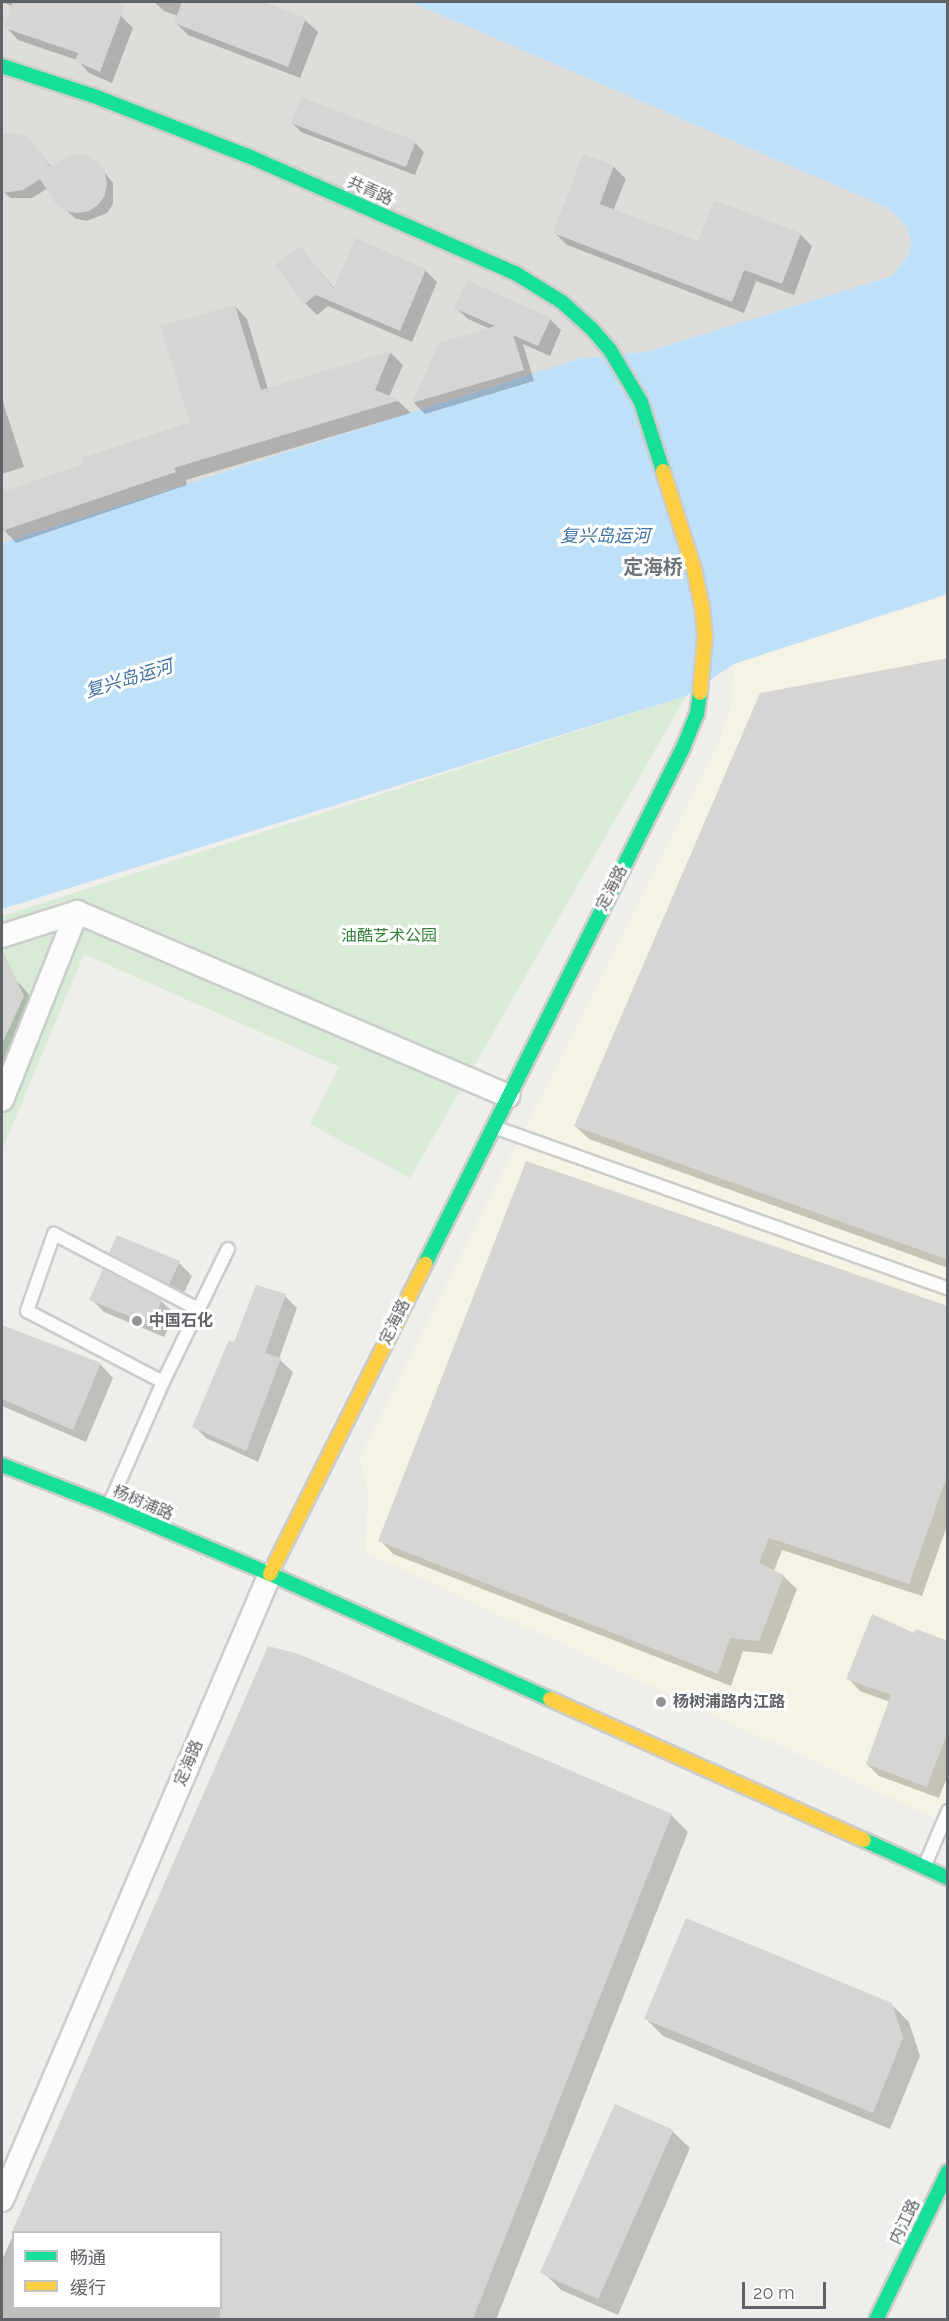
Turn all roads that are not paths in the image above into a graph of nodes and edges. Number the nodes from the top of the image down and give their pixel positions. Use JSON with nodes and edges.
{"nodes":[{"id":1,"x":2,"y":66,"type":"edge"},
{"id":2,"x":655,"y":439,"type":"joint"},
{"id":3,"x":77,"y":912,"type":"junction"},
{"id":4,"x":2,"y":936,"type":"edge"},
{"id":5,"x":508,"y":1096,"type":"junction"},
{"id":6,"x":2,"y":1100,"type":"edge"},
{"id":7,"x":492,"y":1126,"type":"junction"},
{"id":8,"x":228,"y":1250,"type":"dead end"},
{"id":9,"x":948,"y":1289,"type":"edge"},
{"id":10,"x":198,"y":1309,"type":"junction"},
{"id":11,"x":163,"y":1382,"type":"junction"},
{"id":12,"x":2,"y":1465,"type":"edge"},
{"id":13,"x":109,"y":1506,"type":"junction"},
{"id":14,"x":270,"y":1574,"type":"junction"},
{"id":15,"x":948,"y":1811,"type":"edge"},
{"id":16,"x":925,"y":1866,"type":"junction"},
{"id":17,"x":948,"y":1878,"type":"edge"},
{"id":18,"x":948,"y":2172,"type":"edge"},
{"id":19,"x":2,"y":2200,"type":"edge"},
{"id":20,"x":876,"y":2319,"type":"edge"}],
"edges":[{"from":1,"to":2,"type":"street","name":"共青路"},
{"from":2,"to":5,"type":"street","name":"定海路"},
{"from":3,"to":4,"type":"street"},
{"from":3,"to":5,"type":"street"},
{"from":3,"to":6,"type":"street"},
{"from":5,"to":7,"type":"street","name":"定海路"},
{"from":7,"to":9,"type":"lane"},
{"from":7,"to":14,"type":"street","name":"定海路"},
{"from":8,"to":10,"type":"lane"},
{"from":10,"to":11,"type":"lane"},
{"from":10,"to":11,"type":"lane"},
{"from":11,"to":13,"type":"lane"},
{"from":12,"to":13,"type":"street","name":"杨树浦路"},
{"from":13,"to":14,"type":"street","name":"杨树浦路"},
{"from":14,"to":16,"type":"street","name":"杨树浦路"},
{"from":14,"to":19,"type":"street","name":"定海路"},
{"from":15,"to":16,"type":"lane"},
{"from":16,"to":17,"type":"street","name":"杨树浦路"},
{"from":18,"to":20,"type":"street","name":"内江路"}]}
